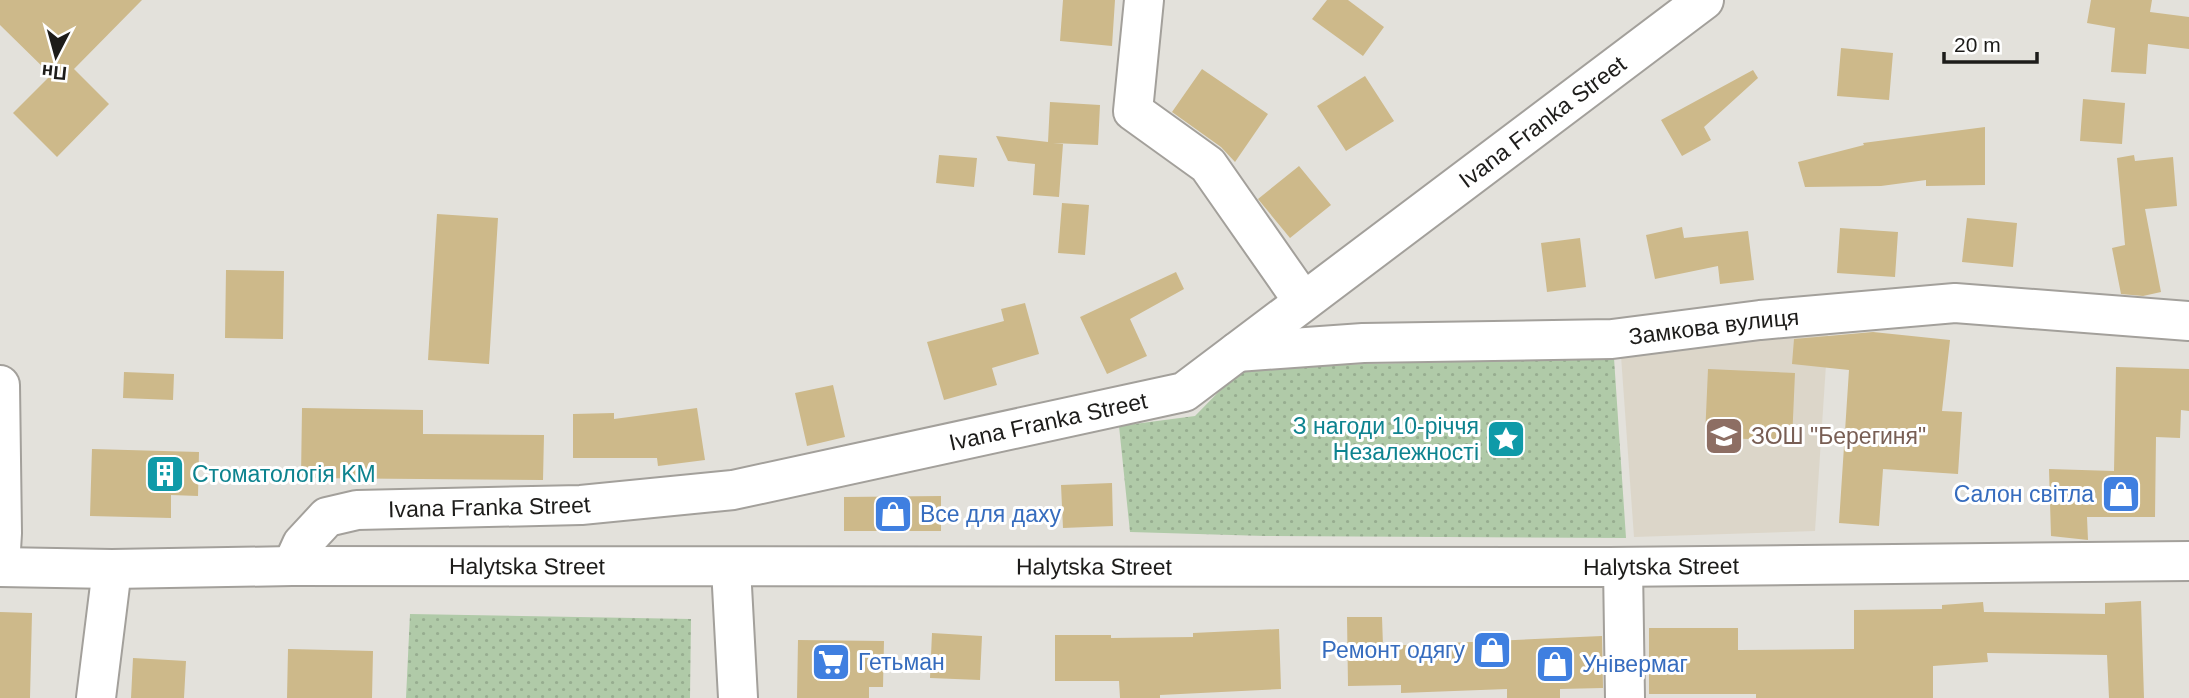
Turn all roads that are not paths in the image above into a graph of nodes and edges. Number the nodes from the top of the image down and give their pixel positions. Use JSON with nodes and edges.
{"nodes":[{"id":1,"x":1144,"y":0,"type":"edge"},
{"id":2,"x":1704,"y":0,"type":"edge"},
{"id":3,"x":1303,"y":301,"type":"junction"},
{"id":4,"x":2189,"y":321,"type":"edge"},
{"id":5,"x":1237,"y":352,"type":"junction"},
{"id":6,"x":0,"y":385,"type":"edge"},
{"id":7,"x":2189,"y":561,"type":"edge"},
{"id":8,"x":292,"y":566,"type":"junction"},
{"id":9,"x":1623,"y":566,"type":"junction"},
{"id":10,"x":0,"y":567,"type":"edge"},
{"id":11,"x":731,"y":568,"type":"junction"},
{"id":12,"x":112,"y":569,"type":"junction"},
{"id":13,"x":96,"y":698,"type":"edge"},
{"id":14,"x":738,"y":698,"type":"edge"},
{"id":15,"x":1625,"y":698,"type":"edge"}],
"edges":[{"from":1,"to":3,"type":"street"},
{"from":2,"to":3,"type":"street","name":"Ivana Franka Street"},
{"from":3,"to":5,"type":"street","name":"Ivana Franka Street"},
{"from":4,"to":5,"type":"street","name":"Замкова вулиця"},
{"from":5,"to":8,"type":"street","name":"Ivana Franka Street"},
{"from":6,"to":10,"type":"street"},
{"from":7,"to":9,"type":"street","name":"Halytska Street"},
{"from":8,"to":11,"type":"street","name":"Halytska Street"},
{"from":8,"to":12,"type":"street","name":"Halytska Street"},
{"from":9,"to":11,"type":"street","name":"Halytska Street"},
{"from":9,"to":15,"type":"street"},
{"from":10,"to":12,"type":"street","name":"Halytska Street"},
{"from":11,"to":14,"type":"street"},
{"from":12,"to":13,"type":"street"}]}
